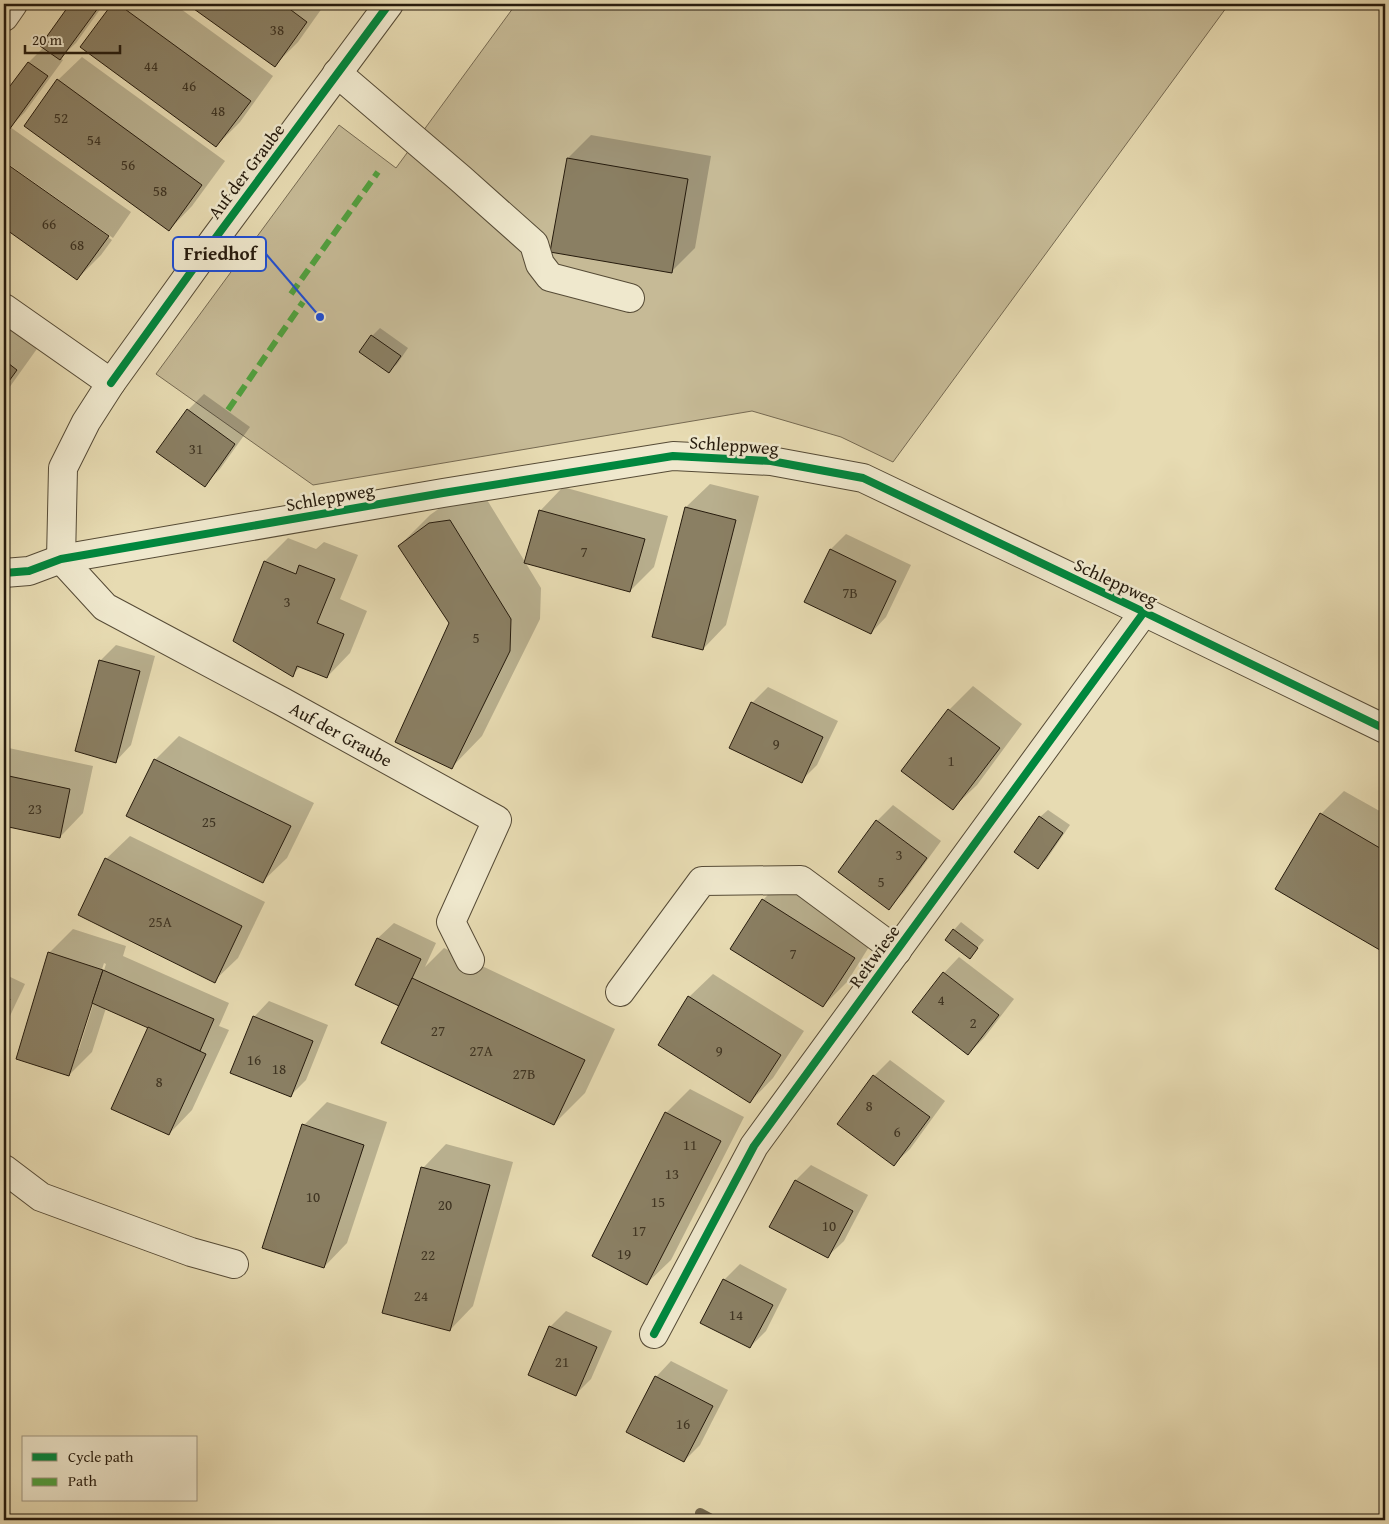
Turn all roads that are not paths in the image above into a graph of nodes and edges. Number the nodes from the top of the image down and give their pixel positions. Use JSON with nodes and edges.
{"nodes":[{"id":1,"x":14,"y":4,"type":"edge"},
{"id":2,"x":389,"y":4,"type":"edge"},
{"id":3,"x":4,"y":17,"type":"edge"},
{"id":4,"x":337,"y":73,"type":"junction"},
{"id":5,"x":630,"y":298,"type":"dead end"},
{"id":6,"x":4,"y":308,"type":"edge"},
{"id":7,"x":111,"y":383,"type":"junction"},
{"id":8,"x":60,"y":559,"type":"junction"},
{"id":9,"x":4,"y":573,"type":"edge"},
{"id":10,"x":1144,"y":612,"type":"junction"},
{"id":11,"x":1385,"y":729,"type":"edge"},
{"id":12,"x":897,"y":951,"type":"junction"},
{"id":13,"x":470,"y":960,"type":"dead end"},
{"id":14,"x":620,"y":992,"type":"dead end"},
{"id":15,"x":4,"y":1169,"type":"edge"},
{"id":16,"x":234,"y":1264,"type":"dead end"},
{"id":17,"x":654,"y":1334,"type":"dead end"}],
"edges":[{"from":1,"to":3,"type":"street"},
{"from":2,"to":4,"type":"street","name":"Auf der Graube"},
{"from":4,"to":5,"type":"street"},
{"from":4,"to":7,"type":"street","name":"Auf der Graube"},
{"from":6,"to":7,"type":"street"},
{"from":7,"to":8,"type":"street","name":"Auf der Graube"},
{"from":8,"to":9,"type":"street"},
{"from":8,"to":10,"type":"street","name":"Schleppweg"},
{"from":8,"to":13,"type":"street","name":"Auf der Graube"},
{"from":10,"to":11,"type":"street","name":"Schleppweg"},
{"from":10,"to":12,"type":"street","name":"Reitwiese"},
{"from":12,"to":14,"type":"street"},
{"from":12,"to":17,"type":"street","name":"Reitwiese"},
{"from":15,"to":16,"type":"street"}]}
